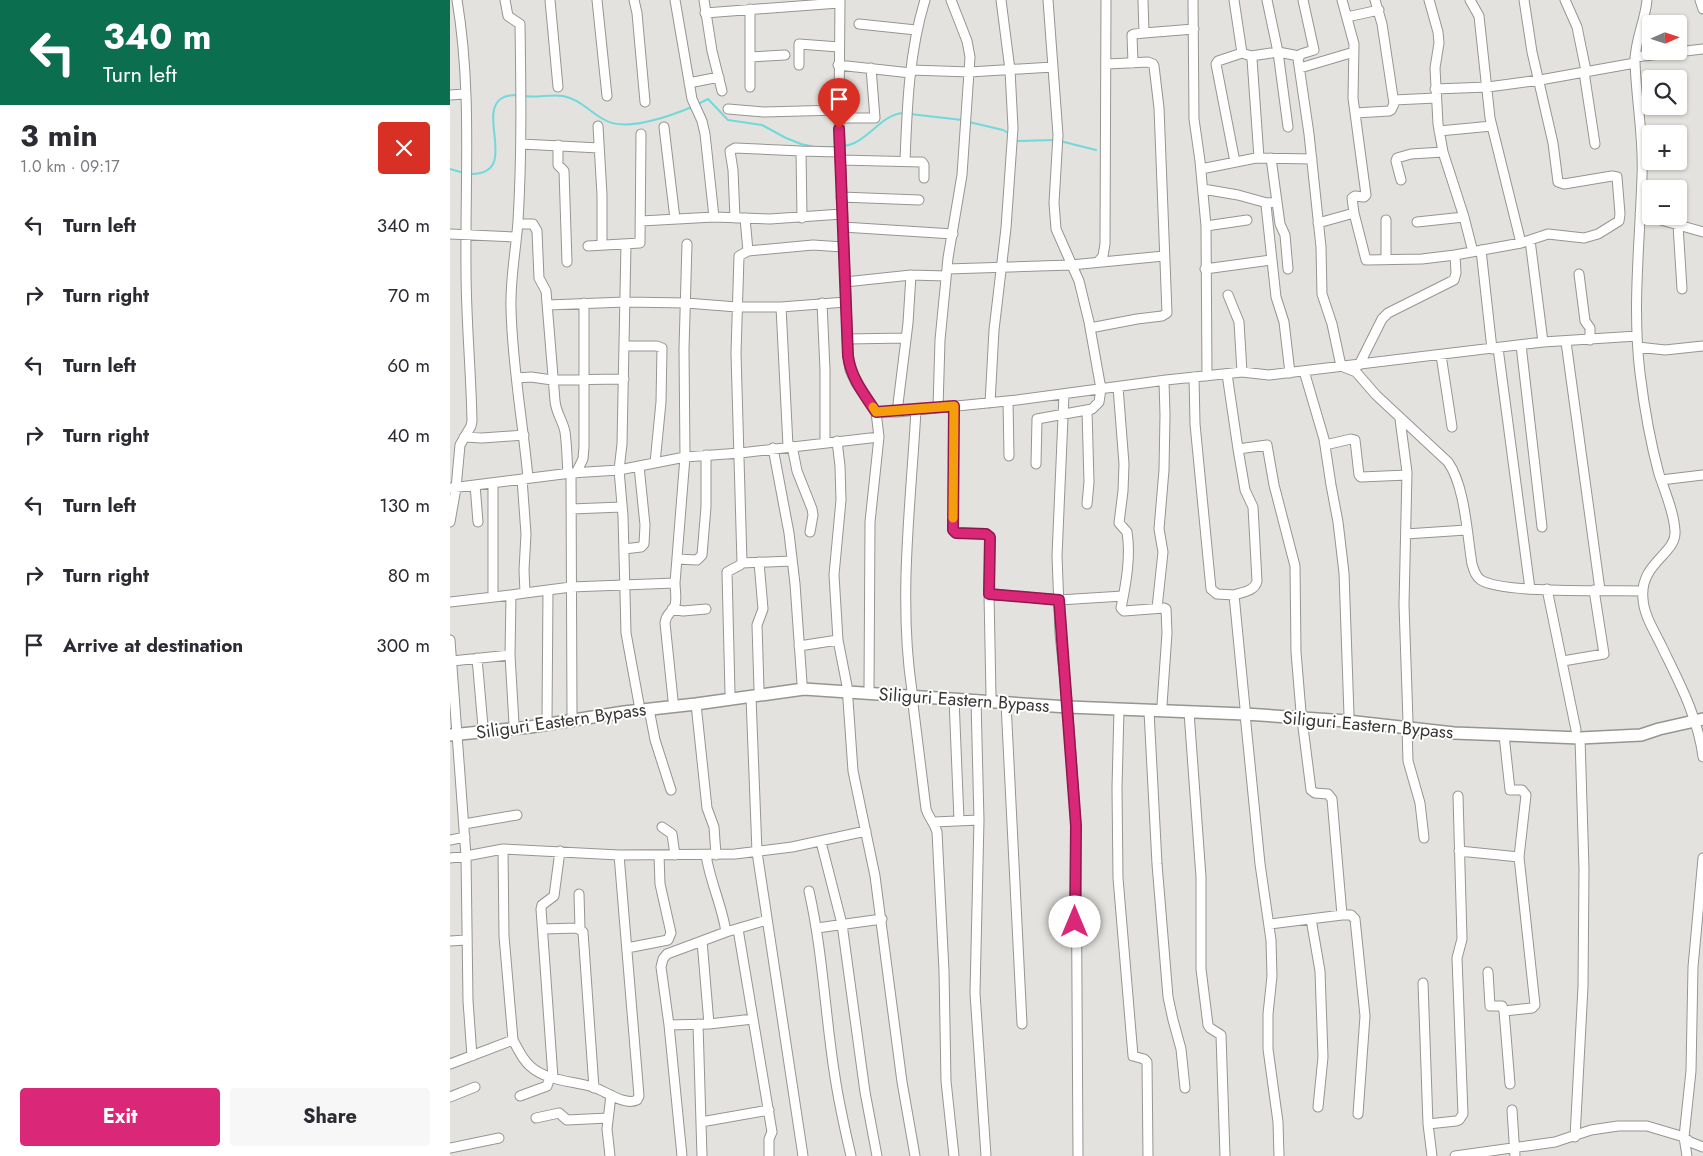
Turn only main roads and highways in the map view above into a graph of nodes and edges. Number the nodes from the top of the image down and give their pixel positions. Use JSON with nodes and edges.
{"nodes":[{"id":1,"x":847,"y":689,"type":"junction"},
{"id":2,"x":755,"y":693,"type":"junction"},
{"id":3,"x":912,"y":694,"type":"junction"},
{"id":4,"x":1068,"y":704,"type":"junction"},
{"id":5,"x":644,"y":706,"type":"junction"},
{"id":6,"x":1245,"y":711,"type":"junction"},
{"id":7,"x":1302,"y":715,"type":"junction"},
{"id":8,"x":1698,"y":720,"type":"edge"},
{"id":9,"x":1407,"y":724,"type":"junction"},
{"id":10,"x":453,"y":731,"type":"edge"},
{"id":11,"x":1578,"y":734,"type":"junction"}],
"edges":[{"from":1,"to":2,"type":"main road","name":"Siliguri Eastern Bypass"},
{"from":1,"to":2,"type":"main road","name":"Siliguri Eastern Bypass"},
{"from":1,"to":3,"type":"main road","name":"Siliguri Eastern Bypass"},
{"from":1,"to":3,"type":"main road","name":"Siliguri Eastern Bypass"},
{"from":2,"to":5,"type":"main road","name":"Siliguri Eastern Bypass"},
{"from":2,"to":5,"type":"main road","name":"Siliguri Eastern Bypass"},
{"from":3,"to":4,"type":"main road","name":"Siliguri Eastern Bypass"},
{"from":3,"to":4,"type":"main road","name":"Siliguri Eastern Bypass"},
{"from":4,"to":6,"type":"main road","name":"Siliguri Eastern Bypass"},
{"from":4,"to":6,"type":"main road","name":"Siliguri Eastern Bypass"},
{"from":5,"to":10,"type":"main road","name":"Siliguri Eastern Bypass"},
{"from":5,"to":10,"type":"main road","name":"Siliguri Eastern Bypass"},
{"from":6,"to":7,"type":"main road","name":"Siliguri Eastern Bypass"},
{"from":7,"to":9,"type":"main road","name":"Siliguri Eastern Bypass"},
{"from":7,"to":9,"type":"main road","name":"Siliguri Eastern Bypass"},
{"from":8,"to":11,"type":"main road","name":"Siliguri Eastern Bypass"},
{"from":9,"to":11,"type":"main road","name":"Siliguri Eastern Bypass"},
{"from":9,"to":11,"type":"main road","name":"Siliguri Eastern Bypass"}]}
